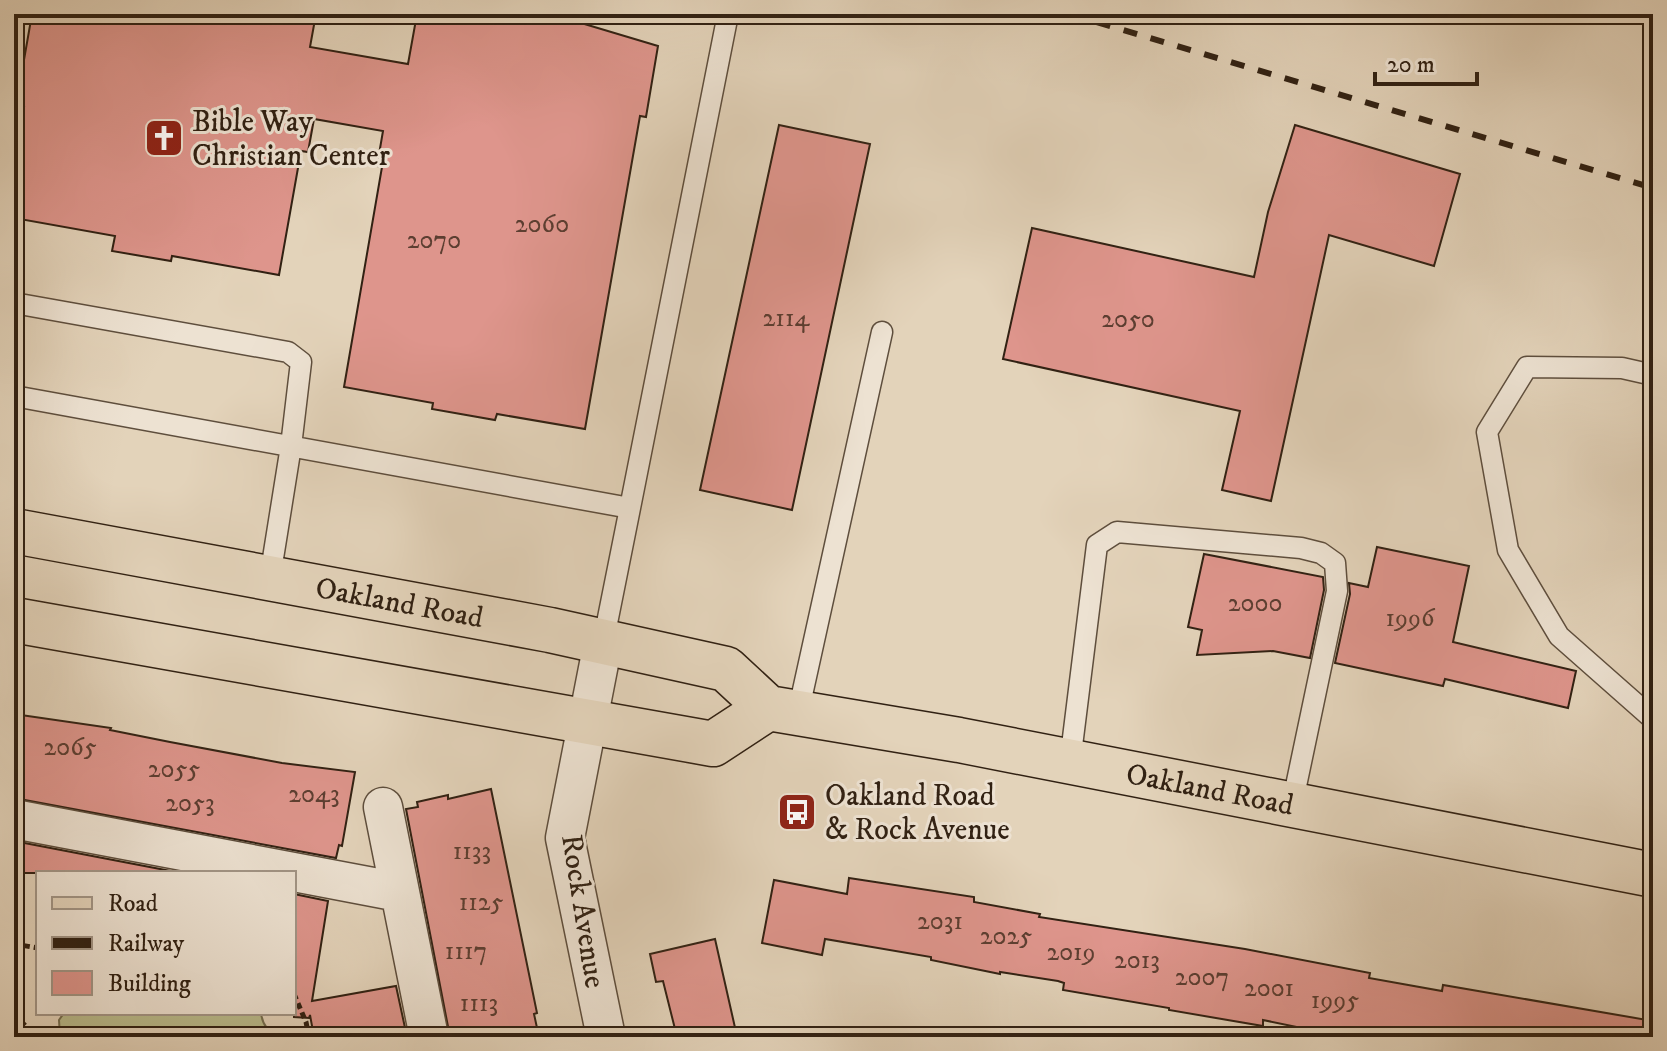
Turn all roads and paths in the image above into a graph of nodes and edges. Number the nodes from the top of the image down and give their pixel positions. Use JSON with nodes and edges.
{"nodes":[{"id":1,"x":728,"y":14,"type":"edge"},
{"id":2,"x":14,"y":303,"type":"edge"},
{"id":3,"x":882,"y":332,"type":"dead end"},
{"id":4,"x":1653,"y":375,"type":"edge"},
{"id":5,"x":14,"y":396,"type":"edge"},
{"id":6,"x":291,"y":446,"type":"junction"},
{"id":7,"x":630,"y":508,"type":"junction"},
{"id":8,"x":14,"y":531,"type":"edge"},
{"id":9,"x":270,"y":577,"type":"junction"},
{"id":10,"x":14,"y":620,"type":"edge"},
{"id":11,"x":603,"y":643,"type":"junction"},
{"id":12,"x":783,"y":710,"type":"junction"},
{"id":13,"x":1653,"y":719,"type":"edge"},
{"id":14,"x":588,"y":720,"type":"junction"},
{"id":15,"x":1070,"y":762,"type":"junction"},
{"id":16,"x":1292,"y":805,"type":"junction"},
{"id":17,"x":383,"y":807,"type":"dead end"},
{"id":18,"x":14,"y":819,"type":"edge"},
{"id":19,"x":288,"y":871,"type":"edge"},
{"id":20,"x":296,"y":872,"type":"edge"},
{"id":21,"x":1653,"y":875,"type":"edge"},
{"id":22,"x":399,"y":892,"type":"junction"},
{"id":23,"x":14,"y":944,"type":"edge"},
{"id":24,"x":36,"y":948,"type":"edge"},
{"id":25,"x":296,"y":999,"type":"edge"},
{"id":26,"x":14,"y":1014,"type":"edge"},
{"id":27,"x":36,"y":1037,"type":"edge"},
{"id":28,"x":309,"y":1037,"type":"edge"},
{"id":29,"x":429,"y":1037,"type":"edge"},
{"id":30,"x":606,"y":1037,"type":"edge"}],
"edges":[{"from":1,"to":7,"type":"lane"},
{"from":2,"to":6,"type":"lane"},
{"from":3,"to":12,"type":"lane"},
{"from":4,"to":13,"type":"lane"},
{"from":5,"to":6,"type":"lane"},
{"from":6,"to":7,"type":"lane"},
{"from":6,"to":9,"type":"lane"},
{"from":7,"to":11,"type":"lane"},
{"from":8,"to":9,"type":"main road","name":"Oakland Road"},
{"from":9,"to":11,"type":"main road","name":"Oakland Road"},
{"from":10,"to":14,"type":"main road"},
{"from":11,"to":12,"type":"main road","name":"Oakland Road"},
{"from":11,"to":14,"type":"street","name":"Rock Avenue"},
{"from":12,"to":14,"type":"main road"},
{"from":12,"to":15,"type":"main road","name":"Oakland Road"},
{"from":14,"to":30,"type":"street","name":"Rock Avenue"},
{"from":15,"to":16,"type":"main road","name":"Oakland Road"},
{"from":15,"to":16,"type":"lane"},
{"from":16,"to":21,"type":"main road","name":"Oakland Road"},
{"from":17,"to":22,"type":"street"},
{"from":18,"to":19,"type":"street"},
{"from":20,"to":22,"type":"street"},
{"from":22,"to":29,"type":"street"},
{"from":23,"to":24,"type":"path"},
{"from":25,"to":28,"type":"path"},
{"from":26,"to":27,"type":"path"}]}
